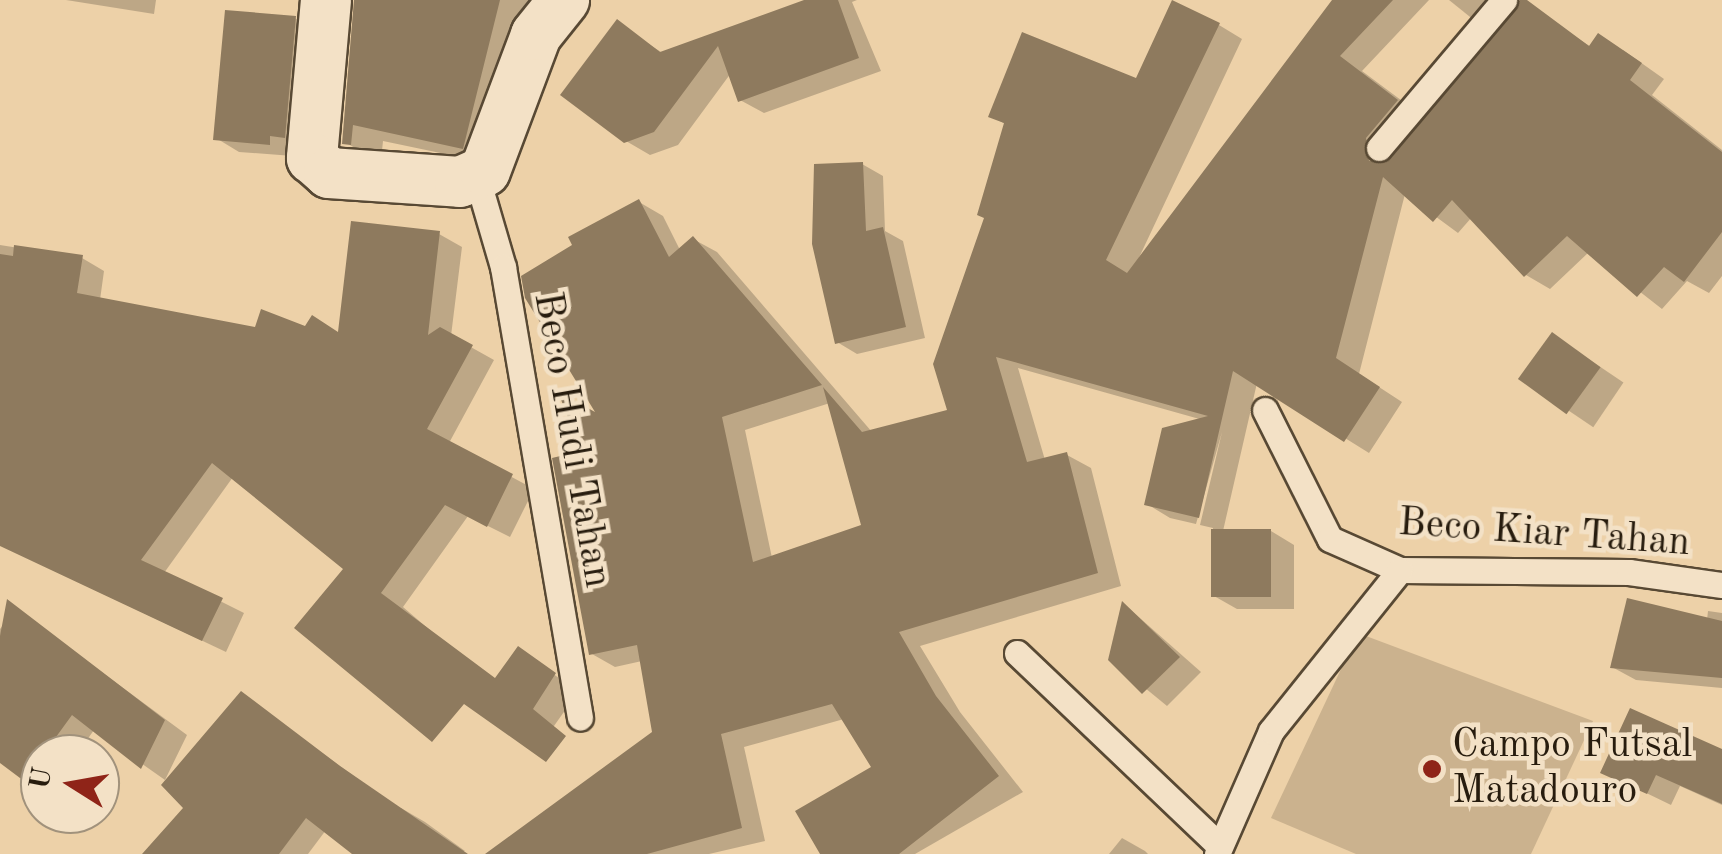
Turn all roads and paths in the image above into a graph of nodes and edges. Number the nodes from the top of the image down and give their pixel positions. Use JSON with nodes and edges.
{"nodes":[{"id":1,"x":326,"y":0,"type":"edge"},
{"id":2,"x":564,"y":0,"type":"edge"},
{"id":3,"x":1504,"y":0,"type":"edge"},
{"id":4,"x":1379,"y":148,"type":"dead end"},
{"id":5,"x":477,"y":178,"type":"junction"},
{"id":6,"x":1265,"y":410,"type":"dead end"},
{"id":7,"x":1400,"y":570,"type":"junction"},
{"id":8,"x":1722,"y":584,"type":"edge"},
{"id":9,"x":1017,"y":654,"type":"dead end"},
{"id":10,"x":580,"y":716,"type":"dead end"},
{"id":11,"x":1218,"y":850,"type":"edge"}],
"edges":[{"from":1,"to":5,"type":"street"},
{"from":2,"to":5,"type":"street"},
{"from":3,"to":4,"type":"lane"},
{"from":5,"to":10,"type":"lane","name":"Beco Hudi Tahan"},
{"from":6,"to":7,"type":"lane","name":"Beco Kiar Tahan"},
{"from":7,"to":8,"type":"lane","name":"Beco Kiar Tahan"},
{"from":7,"to":11,"type":"lane"},
{"from":9,"to":11,"type":"lane"}]}
